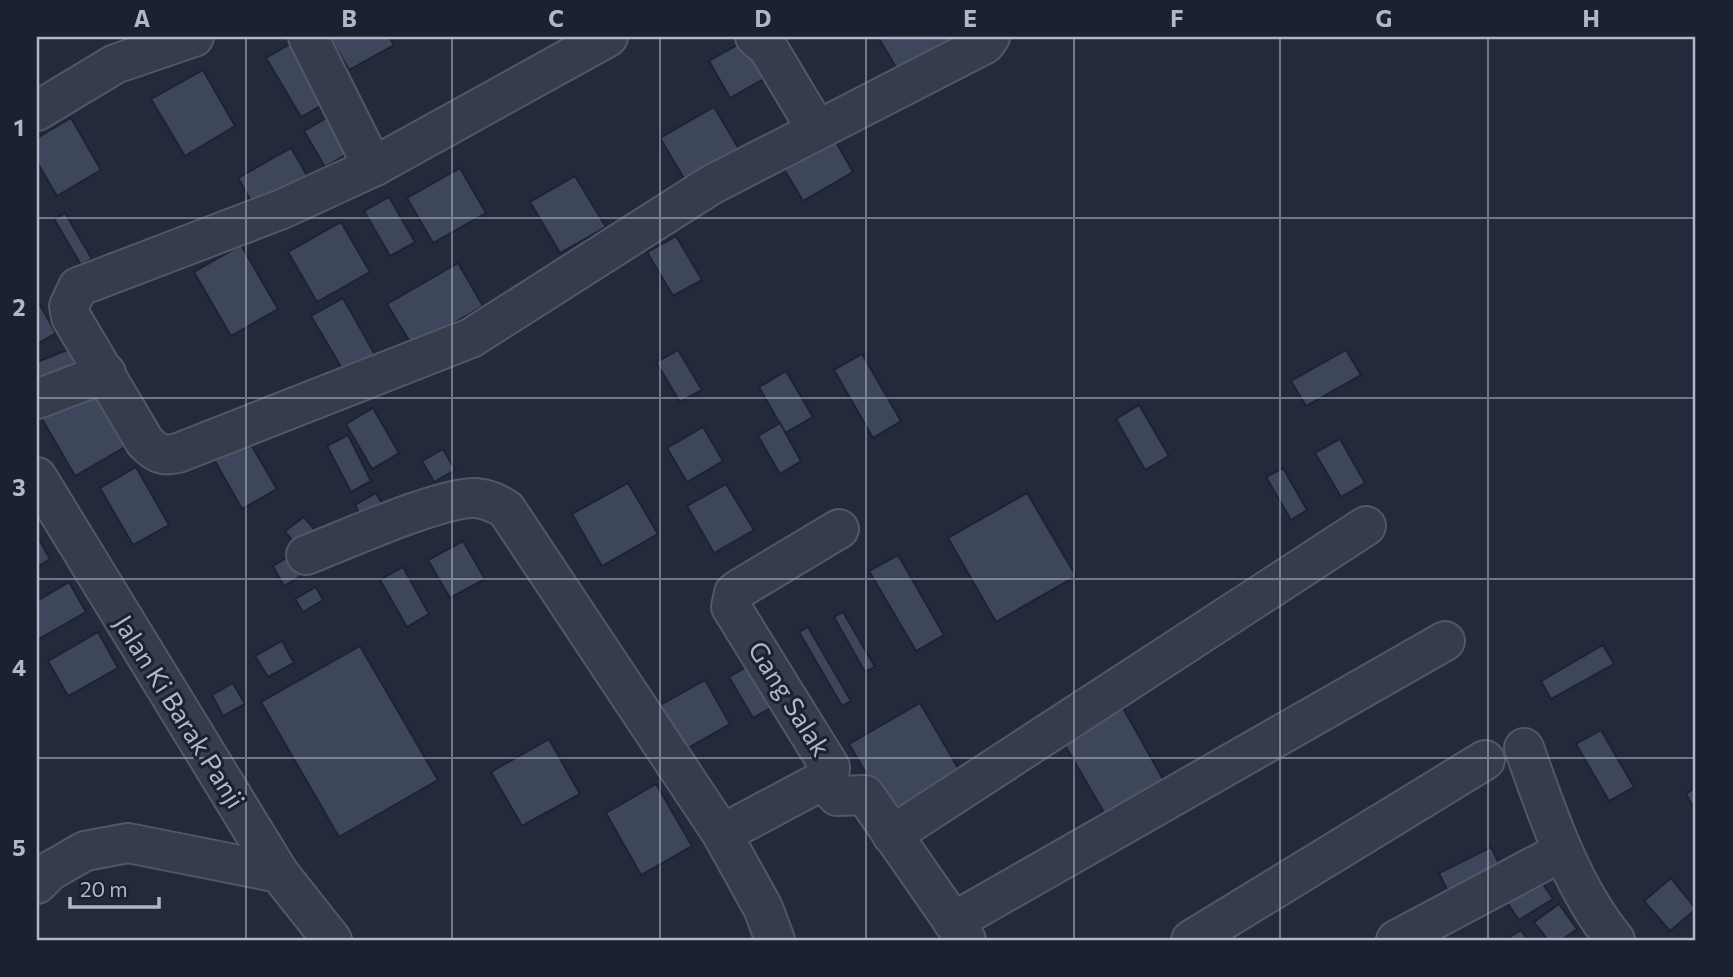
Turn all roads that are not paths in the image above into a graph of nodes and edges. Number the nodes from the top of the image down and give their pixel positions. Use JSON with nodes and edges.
{"nodes":[{"id":1,"x":194,"y":37,"type":"edge"},
{"id":2,"x":308,"y":37,"type":"edge"},
{"id":3,"x":607,"y":37,"type":"edge"},
{"id":4,"x":755,"y":37,"type":"edge"},
{"id":5,"x":989,"y":38,"type":"edge"},
{"id":6,"x":37,"y":111,"type":"edge"},
{"id":7,"x":817,"y":130,"type":"junction"},
{"id":8,"x":373,"y":167,"type":"junction"},
{"id":9,"x":106,"y":373,"type":"junction"},
{"id":10,"x":37,"y":399,"type":"edge"},
{"id":11,"x":37,"y":477,"type":"edge"},
{"id":12,"x":1366,"y":526,"type":"dead end"},
{"id":13,"x":839,"y":529,"type":"dead end"},
{"id":14,"x":306,"y":555,"type":"dead end"},
{"id":15,"x":1445,"y":641,"type":"dead end"},
{"id":16,"x":1524,"y":748,"type":"dead end"},
{"id":17,"x":1485,"y":760,"type":"dead end"},
{"id":18,"x":823,"y":781,"type":"junction"},
{"id":19,"x":722,"y":834,"type":"junction"},
{"id":20,"x":892,"y":835,"type":"junction"},
{"id":21,"x":1562,"y":852,"type":"junction"},
{"id":22,"x":279,"y":873,"type":"junction"},
{"id":23,"x":37,"y":884,"type":"edge"},
{"id":24,"x":960,"y":931,"type":"edge"},
{"id":25,"x":1598,"y":935,"type":"edge"},
{"id":26,"x":332,"y":940,"type":"edge"},
{"id":27,"x":775,"y":940,"type":"edge"},
{"id":28,"x":1192,"y":940,"type":"edge"},
{"id":29,"x":1396,"y":940,"type":"edge"}],
"edges":[{"from":1,"to":6,"type":"street"},
{"from":2,"to":8,"type":"street"},
{"from":3,"to":8,"type":"street"},
{"from":4,"to":7,"type":"street"},
{"from":5,"to":7,"type":"street"},
{"from":7,"to":9,"type":"street"},
{"from":8,"to":9,"type":"street"},
{"from":9,"to":10,"type":"street"},
{"from":11,"to":22,"type":"street","name":"Jalan Ki Barak Panji"},
{"from":12,"to":20,"type":"street"},
{"from":13,"to":18,"type":"street","name":"Gang Salak"},
{"from":14,"to":19,"type":"street"},
{"from":15,"to":24,"type":"street"},
{"from":16,"to":21,"type":"street"},
{"from":17,"to":28,"type":"street"},
{"from":18,"to":19,"type":"street","name":"Gang Salak"},
{"from":18,"to":20,"type":"street"},
{"from":19,"to":27,"type":"street"},
{"from":20,"to":24,"type":"street"},
{"from":21,"to":25,"type":"street"},
{"from":21,"to":29,"type":"street"},
{"from":22,"to":23,"type":"street"},
{"from":22,"to":26,"type":"street","name":"Jalan Ki Barak Panji"}]}
